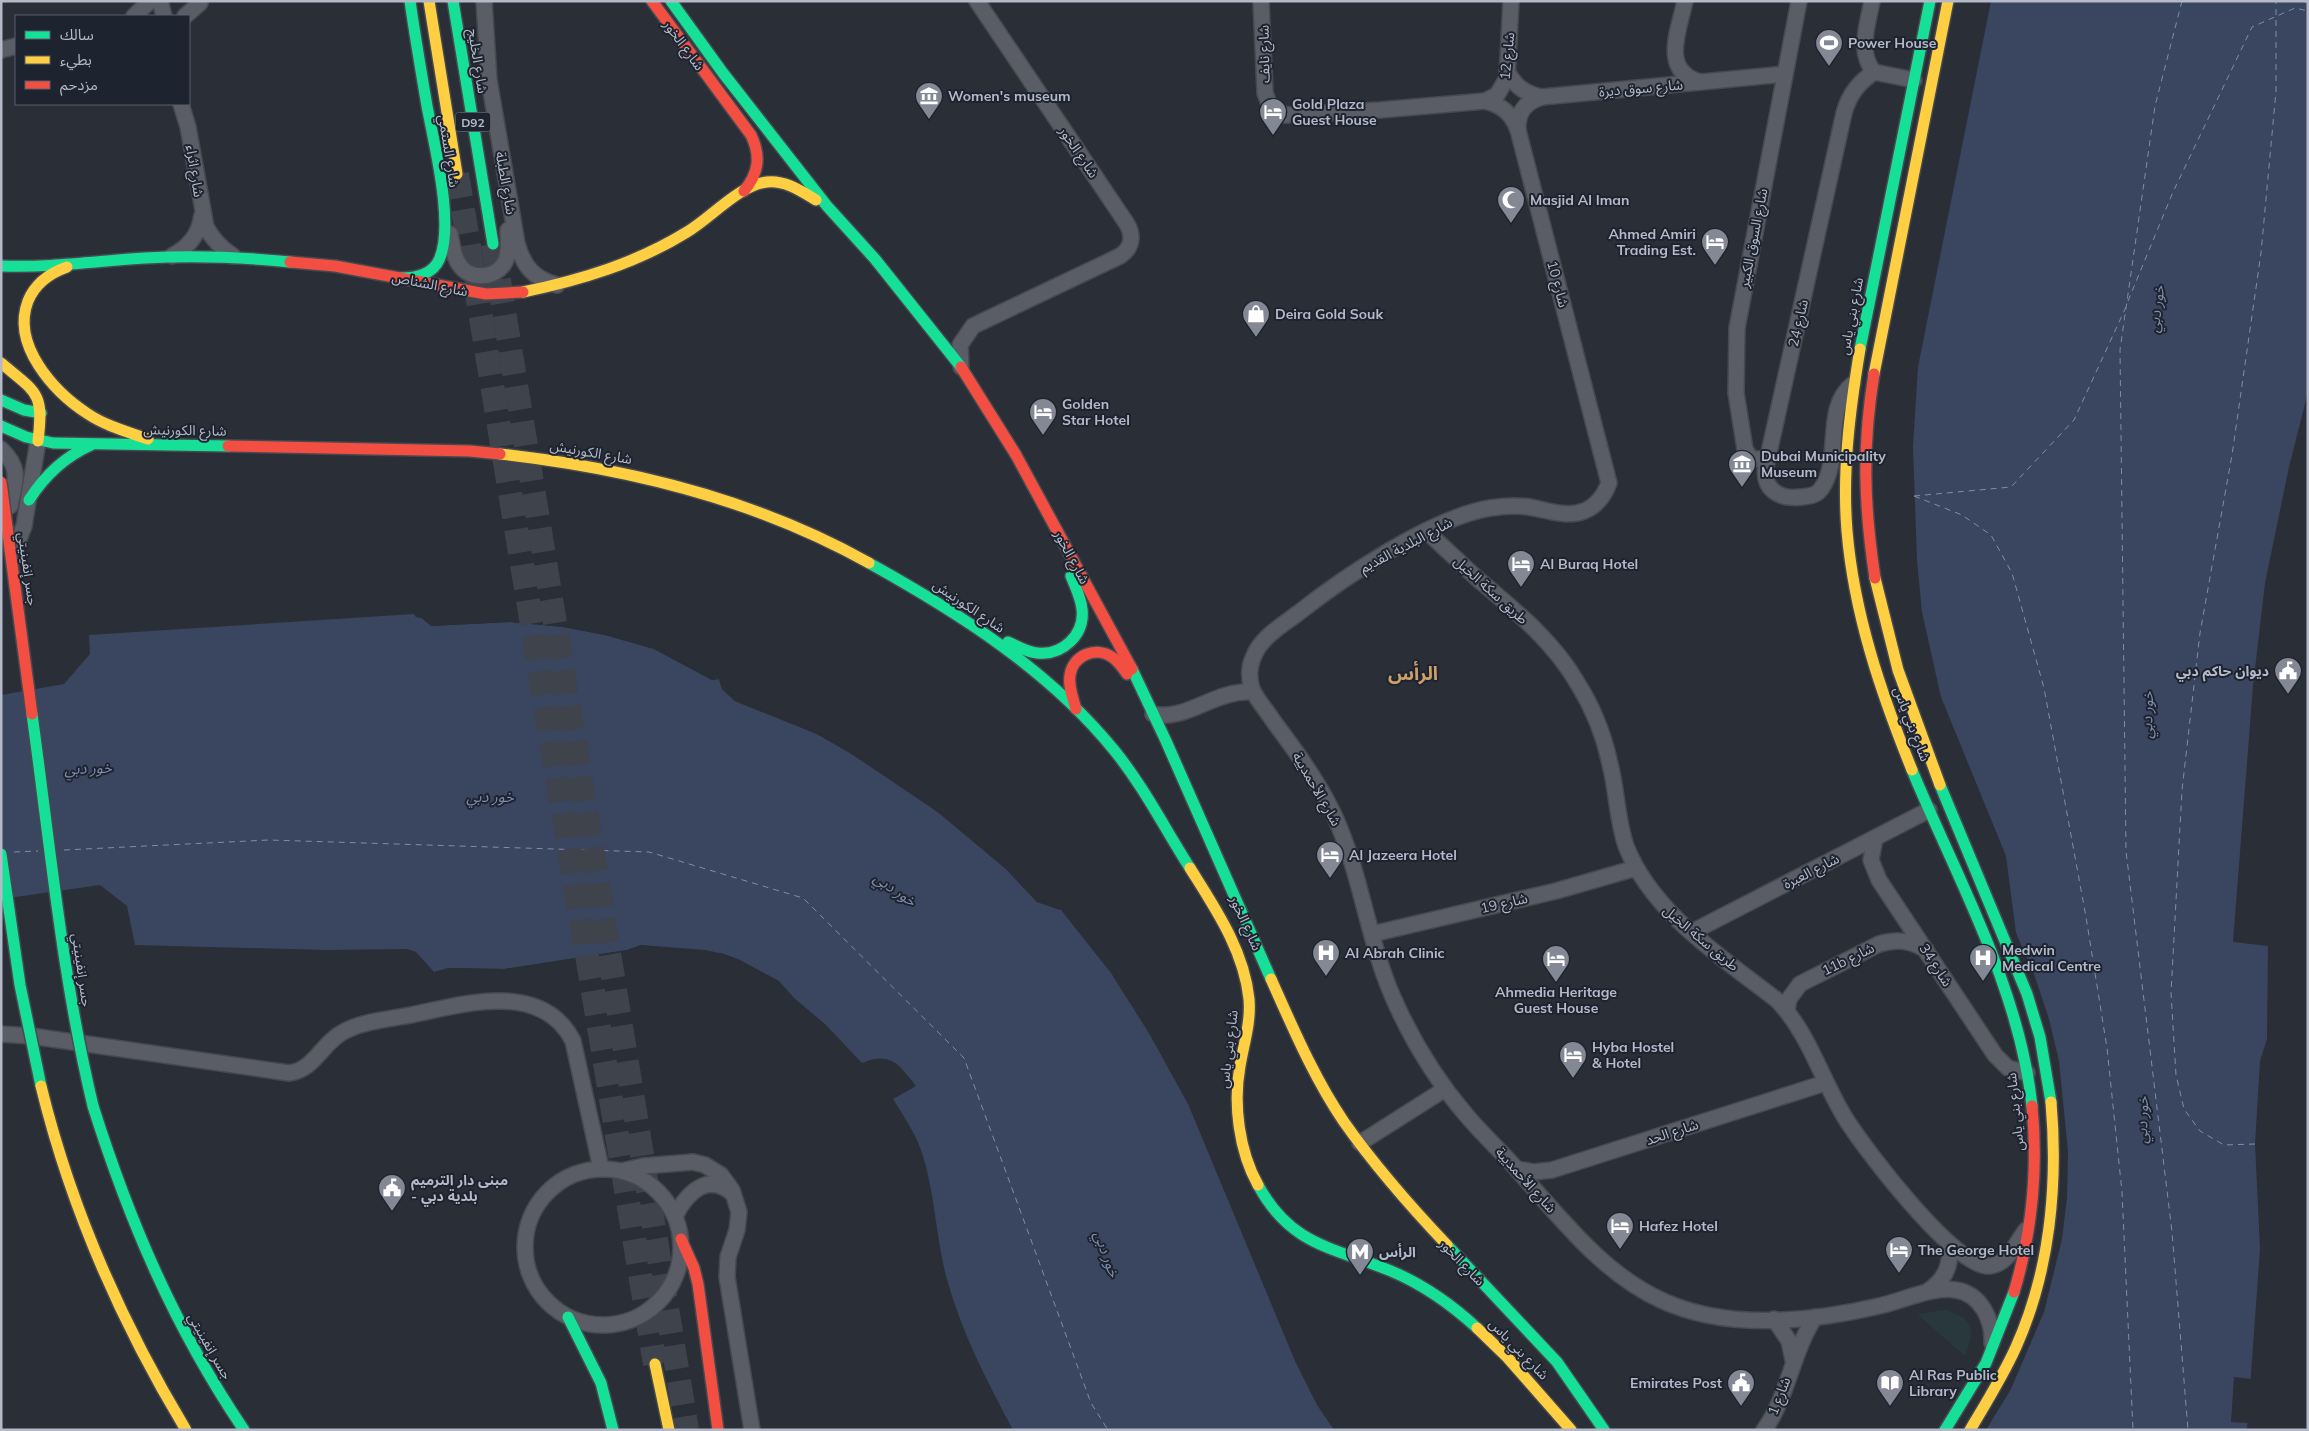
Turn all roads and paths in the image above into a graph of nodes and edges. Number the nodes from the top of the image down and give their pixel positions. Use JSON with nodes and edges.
{"nodes":[{"id":1,"x":150,"y":1,"type":"edge"},
{"id":2,"x":160,"y":1,"type":"edge"},
{"id":3,"x":170,"y":1,"type":"edge"},
{"id":4,"x":410,"y":1,"type":"edge"},
{"id":5,"x":430,"y":1,"type":"edge"},
{"id":6,"x":453,"y":1,"type":"edge"},
{"id":7,"x":484,"y":1,"type":"edge"},
{"id":8,"x":652,"y":1,"type":"edge"},
{"id":9,"x":671,"y":1,"type":"edge"},
{"id":10,"x":977,"y":1,"type":"edge"},
{"id":11,"x":1261,"y":1,"type":"edge"},
{"id":12,"x":1511,"y":1,"type":"edge"},
{"id":13,"x":1685,"y":1,"type":"edge"},
{"id":14,"x":1799,"y":1,"type":"edge"},
{"id":15,"x":1872,"y":1,"type":"edge"},
{"id":16,"x":1930,"y":1,"type":"edge"},
{"id":17,"x":1948,"y":1,"type":"edge"},
{"id":18,"x":199,"y":2,"type":"edge"},
{"id":19,"x":135,"y":15,"type":"edge"},
{"id":20,"x":164,"y":15,"type":"edge"},
{"id":21,"x":174,"y":15,"type":"edge"},
{"id":22,"x":186,"y":15,"type":"edge"},
{"id":23,"x":15,"y":46,"type":"edge"},
{"id":24,"x":1,"y":50,"type":"edge"},
{"id":25,"x":1507,"y":71,"type":"junction"},
{"id":26,"x":1874,"y":72,"type":"junction"},
{"id":27,"x":1785,"y":74,"type":"junction"},
{"id":28,"x":1914,"y":80,"type":"junction"},
{"id":29,"x":1702,"y":82,"type":"junction"},
{"id":30,"x":1542,"y":97,"type":"junction"},
{"id":31,"x":1485,"y":101,"type":"junction"},
{"id":32,"x":181,"y":105,"type":"edge"},
{"id":33,"x":189,"y":105,"type":"edge"},
{"id":34,"x":188,"y":128,"type":"junction"},
{"id":35,"x":1518,"y":130,"type":"junction"},
{"id":36,"x":457,"y":174,"type":"tunnel mouth"},
{"id":37,"x":744,"y":190,"type":"junction"},
{"id":38,"x":508,"y":196,"type":"junction"},
{"id":39,"x":442,"y":203,"type":"junction"},
{"id":40,"x":827,"y":206,"type":"junction"},
{"id":41,"x":202,"y":214,"type":"junction"},
{"id":42,"x":493,"y":244,"type":"tunnel mouth"},
{"id":43,"x":172,"y":256,"type":"junction"},
{"id":44,"x":233,"y":256,"type":"junction"},
{"id":45,"x":84,"y":263,"type":"junction"},
{"id":46,"x":1,"y":266,"type":"edge"},
{"id":47,"x":400,"y":278,"type":"junction"},
{"id":48,"x":557,"y":285,"type":"junction"},
{"id":49,"x":1,"y":363,"type":"edge"},
{"id":50,"x":961,"y":367,"type":"junction"},
{"id":51,"x":1853,"y":384,"type":"junction"},
{"id":52,"x":1,"y":400,"type":"edge"},
{"id":53,"x":42,"y":413,"type":"junction"},
{"id":54,"x":1,"y":426,"type":"edge"},
{"id":55,"x":1846,"y":440,"type":"junction"},
{"id":56,"x":38,"y":442,"type":"junction"},
{"id":57,"x":93,"y":444,"type":"junction"},
{"id":58,"x":167,"y":445,"type":"junction"},
{"id":59,"x":1,"y":449,"type":"edge"},
{"id":60,"x":1866,"y":449,"type":"junction"},
{"id":61,"x":1767,"y":459,"type":"junction"},
{"id":62,"x":1,"y":482,"type":"edge"},
{"id":63,"x":1609,"y":483,"type":"joint"},
{"id":64,"x":29,"y":500,"type":"junction"},
{"id":65,"x":6,"y":503,"type":"edge"},
{"id":66,"x":1,"y":522,"type":"edge"},
{"id":67,"x":1056,"y":527,"type":"junction"},
{"id":68,"x":1426,"y":531,"type":"junction"},
{"id":69,"x":1847,"y":535,"type":"junction"},
{"id":70,"x":1,"y":540,"type":"edge"},
{"id":71,"x":1,"y":557,"type":"edge"},
{"id":72,"x":1879,"y":605,"type":"junction"},
{"id":73,"x":969,"y":623,"type":"junction"},
{"id":74,"x":1250,"y":669,"type":"junction"},
{"id":75,"x":1233,"y":692,"type":"junction"},
{"id":76,"x":1253,"y":692,"type":"junction"},
{"id":77,"x":1146,"y":700,"type":"junction"},
{"id":78,"x":1076,"y":709,"type":"junction"},
{"id":79,"x":1182,"y":713,"type":"junction"},
{"id":80,"x":1153,"y":714,"type":"junction"},
{"id":81,"x":1166,"y":741,"type":"junction"},
{"id":82,"x":1929,"y":810,"type":"junction"},
{"id":83,"x":1875,"y":838,"type":"junction"},
{"id":84,"x":1,"y":854,"type":"edge"},
{"id":85,"x":1636,"y":868,"type":"junction"},
{"id":86,"x":1692,"y":932,"type":"junction"},
{"id":87,"x":1372,"y":934,"type":"junction"},
{"id":88,"x":1926,"y":950,"type":"junction"},
{"id":89,"x":1787,"y":1010,"type":"junction"},
{"id":90,"x":1,"y":1034,"type":"edge"},
{"id":91,"x":2027,"y":1073,"type":"junction"},
{"id":92,"x":1825,"y":1083,"type":"junction"},
{"id":93,"x":1445,"y":1089,"type":"junction"},
{"id":94,"x":1360,"y":1143,"type":"junction"},
{"id":95,"x":601,"y":1168,"type":"junction"},
{"id":96,"x":1517,"y":1169,"type":"junction"},
{"id":97,"x":622,"y":1171,"type":"junction"},
{"id":98,"x":734,"y":1195,"type":"junction"},
{"id":99,"x":675,"y":1216,"type":"junction"},
{"id":100,"x":2029,"y":1224,"type":"junction"},
{"id":101,"x":681,"y":1239,"type":"junction"},
{"id":102,"x":1949,"y":1245,"type":"junction"},
{"id":103,"x":1927,"y":1292,"type":"junction"},
{"id":104,"x":568,"y":1317,"type":"junction"},
{"id":105,"x":1815,"y":1317,"type":"junction"},
{"id":106,"x":1774,"y":1319,"type":"junction"},
{"id":107,"x":1990,"y":1355,"type":"junction"},
{"id":108,"x":1793,"y":1362,"type":"junction"},
{"id":109,"x":655,"y":1364,"type":"tunnel mouth"},
{"id":110,"x":1569,"y":1376,"type":"junction"},
{"id":111,"x":1549,"y":1391,"type":"junction"},
{"id":112,"x":186,"y":1430,"type":"edge"},
{"id":113,"x":244,"y":1430,"type":"edge"},
{"id":114,"x":613,"y":1430,"type":"edge"},
{"id":115,"x":668,"y":1430,"type":"edge"},
{"id":116,"x":718,"y":1430,"type":"edge"},
{"id":117,"x":752,"y":1430,"type":"edge"},
{"id":118,"x":1571,"y":1430,"type":"edge"},
{"id":119,"x":1604,"y":1430,"type":"edge"},
{"id":120,"x":1764,"y":1430,"type":"edge"},
{"id":121,"x":1945,"y":1430,"type":"edge"},
{"id":122,"x":1970,"y":1430,"type":"edge"}],
"edges":[{"from":1,"to":19,"type":"street"},
{"from":2,"to":20,"type":"street"},
{"from":3,"to":21,"type":"street"},
{"from":4,"to":39,"type":"main road","name":"شارع الستمي"},
{"from":5,"to":36,"type":"main road","number":"D92"},
{"from":6,"to":42,"type":"main road","name":"شارع الخليج","number":"D92"},
{"from":7,"to":38,"type":"street","name":"شارع الطبلة"},
{"from":8,"to":37,"type":"main road","name":"شارع الخور"},
{"from":9,"to":40,"type":"main road","name":"شارع الخور"},
{"from":10,"to":50,"type":"street","name":"شارع الخور"},
{"from":11,"to":31,"type":"street","name":"شارع نايف"},
{"from":12,"to":25,"type":"street","name":"شارع 12"},
{"from":13,"to":29,"type":"street"},
{"from":14,"to":27,"type":"street","name":"شارع السوق الكبير"},
{"from":15,"to":26,"type":"street"},
{"from":16,"to":28,"type":"main road","name":"شارع بني ياس"},
{"from":17,"to":60,"type":"main road","name":"شارع بني ياس"},
{"from":18,"to":22,"type":"street"},
{"from":23,"to":24,"type":"street"},
{"from":25,"to":30,"type":"street","name":"شارع سوق ديرة"},
{"from":25,"to":31,"type":"street","name":"شارع 12"},
{"from":26,"to":28,"type":"street"},
{"from":26,"to":61,"type":"street","name":"شارع 24"},
{"from":27,"to":29,"type":"street","name":"شارع سوق ديرة"},
{"from":27,"to":61,"type":"street","name":"شارع السوق الكبير"},
{"from":28,"to":51,"type":"main road","name":"شارع بني ياس"},
{"from":29,"to":30,"type":"street","name":"شارع سوق ديرة"},
{"from":30,"to":35,"type":"street","name":"شارع 10"},
{"from":31,"to":35,"type":"street"},
{"from":32,"to":34,"type":"street","name":"شارع اثراء"},
{"from":33,"to":34,"type":"street","name":"شارع اثراء"},
{"from":34,"to":41,"type":"street","name":"شارع اثراء"},
{"from":35,"to":63,"type":"street","name":"شارع 10"},
{"from":37,"to":40,"type":"main road","name":"شارع الشناص"},
{"from":37,"to":48,"type":"main road","name":"شارع الشناص"},
{"from":38,"to":39,"type":"street"},
{"from":38,"to":48,"type":"street","name":"شارع الطبلة"},
{"from":39,"to":47,"type":"main road","name":"شارع الستمي"},
{"from":40,"to":50,"type":"main road","name":"شارع الخور"},
{"from":41,"to":43,"type":"street","name":"شارع اثراء"},
{"from":41,"to":44,"type":"street","name":"شارع اثراء"},
{"from":43,"to":44,"type":"main road","name":"شارع الشناص"},
{"from":43,"to":45,"type":"main road","name":"شارع الشناص"},
{"from":44,"to":47,"type":"main road","name":"شارع الشناص"},
{"from":45,"to":46,"type":"main road","name":"شارع الشناص"},
{"from":45,"to":58,"type":"main road"},
{"from":47,"to":48,"type":"main road","name":"شارع الشناص"},
{"from":49,"to":53,"type":"main road"},
{"from":50,"to":67,"type":"main road","name":"شارع الخور"},
{"from":51,"to":55,"type":"main road","name":"شارع بني ياس"},
{"from":51,"to":61,"type":"street","name":"شارع 24"},
{"from":52,"to":53,"type":"main road"},
{"from":53,"to":56,"type":"main road"},
{"from":54,"to":56,"type":"main road"},
{"from":55,"to":60,"type":"main road"},
{"from":55,"to":69,"type":"main road","name":"شارع بني ياس"},
{"from":56,"to":57,"type":"main road","name":"شارع الكورنيش"},
{"from":56,"to":64,"type":"street"},
{"from":57,"to":58,"type":"main road","name":"شارع الكورنيش"},
{"from":57,"to":64,"type":"main road"},
{"from":58,"to":73,"type":"main road","name":"شارع الكورنيش"},
{"from":59,"to":65,"type":"street"},
{"from":60,"to":72,"type":"main road","name":"شارع بني ياس"},
{"from":62,"to":113,"type":"main road","name":"جسر إنفينيتي","bridge":true},
{"from":63,"to":68,"type":"street","name":"شارع البلدية القديم"},
{"from":64,"to":70,"type":"street"},
{"from":64,"to":71,"type":"street"},
{"from":65,"to":66,"type":"street"},
{"from":67,"to":73,"type":"main road"},
{"from":67,"to":77,"type":"main road","name":"شارع الخور"},
{"from":68,"to":74,"type":"street","name":"شارع البلدية القديم"},
{"from":68,"to":85,"type":"street","name":"طريق سكة الخيل"},
{"from":69,"to":72,"type":"main road"},
{"from":69,"to":82,"type":"main road","name":"شارع بني ياس"},
{"from":72,"to":122,"type":"main road","name":"شارع بني ياس"},
{"from":73,"to":78,"type":"main road","name":"شارع الكورنيش"},
{"from":74,"to":75,"type":"street","name":"شارع البلدية القديم"},
{"from":74,"to":76,"type":"street"},
{"from":75,"to":76,"type":"street"},
{"from":75,"to":79,"type":"street"},
{"from":76,"to":87,"type":"street","name":"شارع الأحمديية"},
{"from":77,"to":78,"type":"main road"},
{"from":77,"to":80,"type":"main road","name":"شارع الخور"},
{"from":78,"to":111,"type":"main road","name":"شارع بني ياس"},
{"from":79,"to":80,"type":"street"},
{"from":79,"to":81,"type":"street"},
{"from":80,"to":81,"type":"main road","name":"شارع الخور"},
{"from":81,"to":94,"type":"main road","name":"شارع الخور"},
{"from":82,"to":83,"type":"street","name":"شارع العبرة"},
{"from":82,"to":91,"type":"main road","name":"شارع بني ياس"},
{"from":83,"to":86,"type":"street","name":"شارع العبرة"},
{"from":83,"to":88,"type":"street","name":"شارع 34"},
{"from":84,"to":112,"type":"main road","bridge":true},
{"from":85,"to":86,"type":"street","name":"طريق سكة الخيل"},
{"from":85,"to":87,"type":"street","name":"شارع 19"},
{"from":86,"to":89,"type":"street","name":"طريق سكة الخيل"},
{"from":87,"to":93,"type":"street","name":"شارع الأحمديية"},
{"from":88,"to":89,"type":"street","name":"11b شارع"},
{"from":88,"to":91,"type":"street","name":"شارع 34"},
{"from":89,"to":92,"type":"street","name":"طريق سكة الخيل"},
{"from":90,"to":95,"type":"street"},
{"from":91,"to":100,"type":"main road","name":"شارع بني ياس"},
{"from":92,"to":96,"type":"street","name":"شارع الحد"},
{"from":92,"to":102,"type":"street","name":"طريق سكة الخيل"},
{"from":93,"to":94,"type":"street"},
{"from":93,"to":96,"type":"street","name":"شارع الأحمديية"},
{"from":94,"to":110,"type":"main road","name":"شارع الخور"},
{"from":95,"to":97,"type":"street"},
{"from":95,"to":104,"type":"street"},
{"from":96,"to":106,"type":"street","name":"شارع الأحمديية"},
{"from":97,"to":98,"type":"street"},
{"from":97,"to":99,"type":"street"},
{"from":98,"to":99,"type":"street"},
{"from":98,"to":117,"type":"street"},
{"from":99,"to":101,"type":"street"},
{"from":100,"to":102,"type":"street","name":"طريق سكة الخيل"},
{"from":100,"to":107,"type":"main road","name":"شارع بني ياس"},
{"from":101,"to":104,"type":"street"},
{"from":101,"to":116,"type":"main road"},
{"from":102,"to":103,"type":"street"},
{"from":103,"to":105,"type":"street","name":"شارع الأحمديية"},
{"from":103,"to":107,"type":"street","name":"شارع الأحمديية"},
{"from":104,"to":114,"type":"main road"},
{"from":105,"to":106,"type":"street","name":"شارع الأحمديية"},
{"from":105,"to":108,"type":"street","name":"شارع 1"},
{"from":106,"to":108,"type":"street","name":"شارع 1"},
{"from":107,"to":121,"type":"main road","name":"شارع بني ياس"},
{"from":108,"to":120,"type":"street","name":"شارع 1"},
{"from":109,"to":115,"type":"main road"},
{"from":110,"to":111,"type":"main road"},
{"from":110,"to":119,"type":"main road","name":"شارع الخور"},
{"from":111,"to":118,"type":"main road","name":"شارع بني ياس"}]}
